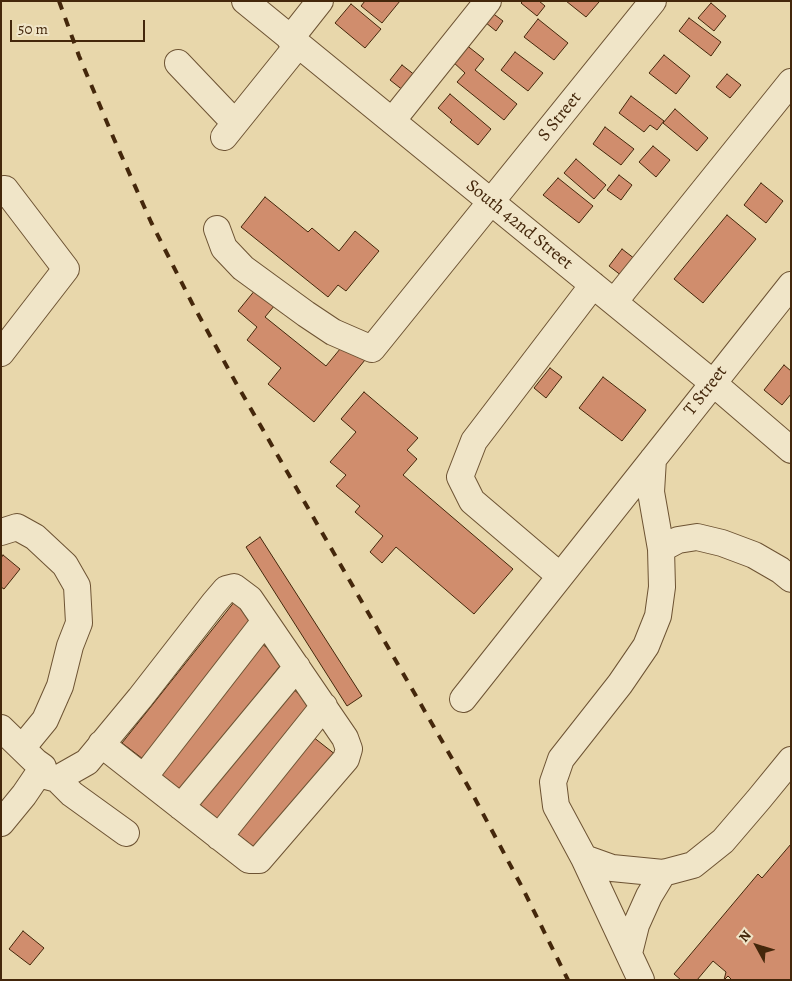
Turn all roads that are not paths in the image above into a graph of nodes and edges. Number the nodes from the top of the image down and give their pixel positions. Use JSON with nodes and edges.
{"nodes":[{"id":1,"x":245,"y":1,"type":"edge"},
{"id":2,"x":320,"y":1,"type":"edge"},
{"id":3,"x":488,"y":1,"type":"edge"},
{"id":4,"x":653,"y":1,"type":"edge"},
{"id":5,"x":294,"y":42,"type":"junction"},
{"id":6,"x":178,"y":63,"type":"dead end"},
{"id":7,"x":791,"y":82,"type":"edge"},
{"id":8,"x":392,"y":122,"type":"junction"},
{"id":9,"x":1,"y":194,"type":"edge"},
{"id":10,"x":491,"y":202,"type":"junction"},
{"id":11,"x":217,"y":230,"type":"dead end"},
{"id":12,"x":593,"y":285,"type":"junction"},
{"id":13,"x":791,"y":285,"type":"edge"},
{"id":14,"x":614,"y":302,"type":"junction"},
{"id":15,"x":1,"y":353,"type":"edge"},
{"id":16,"x":713,"y":383,"type":"junction"},
{"id":17,"x":791,"y":450,"type":"edge"},
{"id":18,"x":653,"y":458,"type":"junction"},
{"id":19,"x":1,"y":532,"type":"edge"},
{"id":20,"x":661,"y":548,"type":"junction"},
{"id":21,"x":560,"y":576,"type":"junction"},
{"id":22,"x":791,"y":579,"type":"edge"},
{"id":23,"x":265,"y":622,"type":"junction"},
{"id":24,"x":297,"y":667,"type":"junction"},
{"id":25,"x":463,"y":699,"type":"dead end"},
{"id":26,"x":324,"y":706,"type":"junction"},
{"id":27,"x":1,"y":728,"type":"edge"},
{"id":28,"x":101,"y":744,"type":"junction"},
{"id":29,"x":22,"y":748,"type":"junction"},
{"id":30,"x":791,"y":760,"type":"edge"},
{"id":31,"x":46,"y":773,"type":"junction"},
{"id":32,"x":144,"y":777,"type":"junction"},
{"id":33,"x":181,"y":807,"type":"junction"},
{"id":34,"x":1,"y":823,"type":"edge"},
{"id":35,"x":126,"y":834,"type":"dead end"},
{"id":36,"x":219,"y":837,"type":"junction"},
{"id":37,"x":584,"y":858,"type":"junction"},
{"id":38,"x":663,"y":874,"type":"junction"},
{"id":39,"x":629,"y":953,"type":"junction"},
{"id":40,"x":641,"y":980,"type":"edge"}],
"edges":[{"from":1,"to":5,"type":"street","name":"South 42nd Street"},
{"from":2,"to":5,"type":"street"},
{"from":3,"to":8,"type":"street"},
{"from":4,"to":10,"type":"street","name":"S Street"},
{"from":5,"to":6,"type":"street"},
{"from":5,"to":8,"type":"street","name":"South 42nd Street"},
{"from":7,"to":14,"type":"street"},
{"from":8,"to":10,"type":"street","name":"South 42nd Street"},
{"from":9,"to":15,"type":"street"},
{"from":10,"to":11,"type":"street","name":"S Street"},
{"from":10,"to":12,"type":"street","name":"South 42nd Street"},
{"from":12,"to":14,"type":"street","name":"South 42nd Street"},
{"from":12,"to":21,"type":"street"},
{"from":13,"to":16,"type":"street","name":"T Street"},
{"from":14,"to":16,"type":"street","name":"South 42nd Street"},
{"from":16,"to":17,"type":"street","name":"South 42nd Street"},
{"from":16,"to":18,"type":"street","name":"T Street"},
{"from":18,"to":20,"type":"street"},
{"from":18,"to":21,"type":"street","name":"T Street"},
{"from":19,"to":29,"type":"street"},
{"from":20,"to":22,"type":"street"},
{"from":20,"to":37,"type":"street"},
{"from":21,"to":25,"type":"street","name":"T Street"},
{"from":23,"to":24,"type":"street"},
{"from":23,"to":28,"type":"street"},
{"from":23,"to":32,"type":"street"},
{"from":24,"to":26,"type":"street"},
{"from":24,"to":33,"type":"street"},
{"from":26,"to":36,"type":"street"},
{"from":26,"to":36,"type":"street"},
{"from":27,"to":29,"type":"street"},
{"from":28,"to":31,"type":"street"},
{"from":28,"to":32,"type":"street"},
{"from":29,"to":31,"type":"street"},
{"from":30,"to":38,"type":"street"},
{"from":31,"to":34,"type":"street"},
{"from":31,"to":35,"type":"street"},
{"from":32,"to":33,"type":"street"},
{"from":33,"to":36,"type":"street"},
{"from":37,"to":38,"type":"street"},
{"from":37,"to":39,"type":"street"},
{"from":38,"to":39,"type":"street"},
{"from":39,"to":40,"type":"street"}]}
